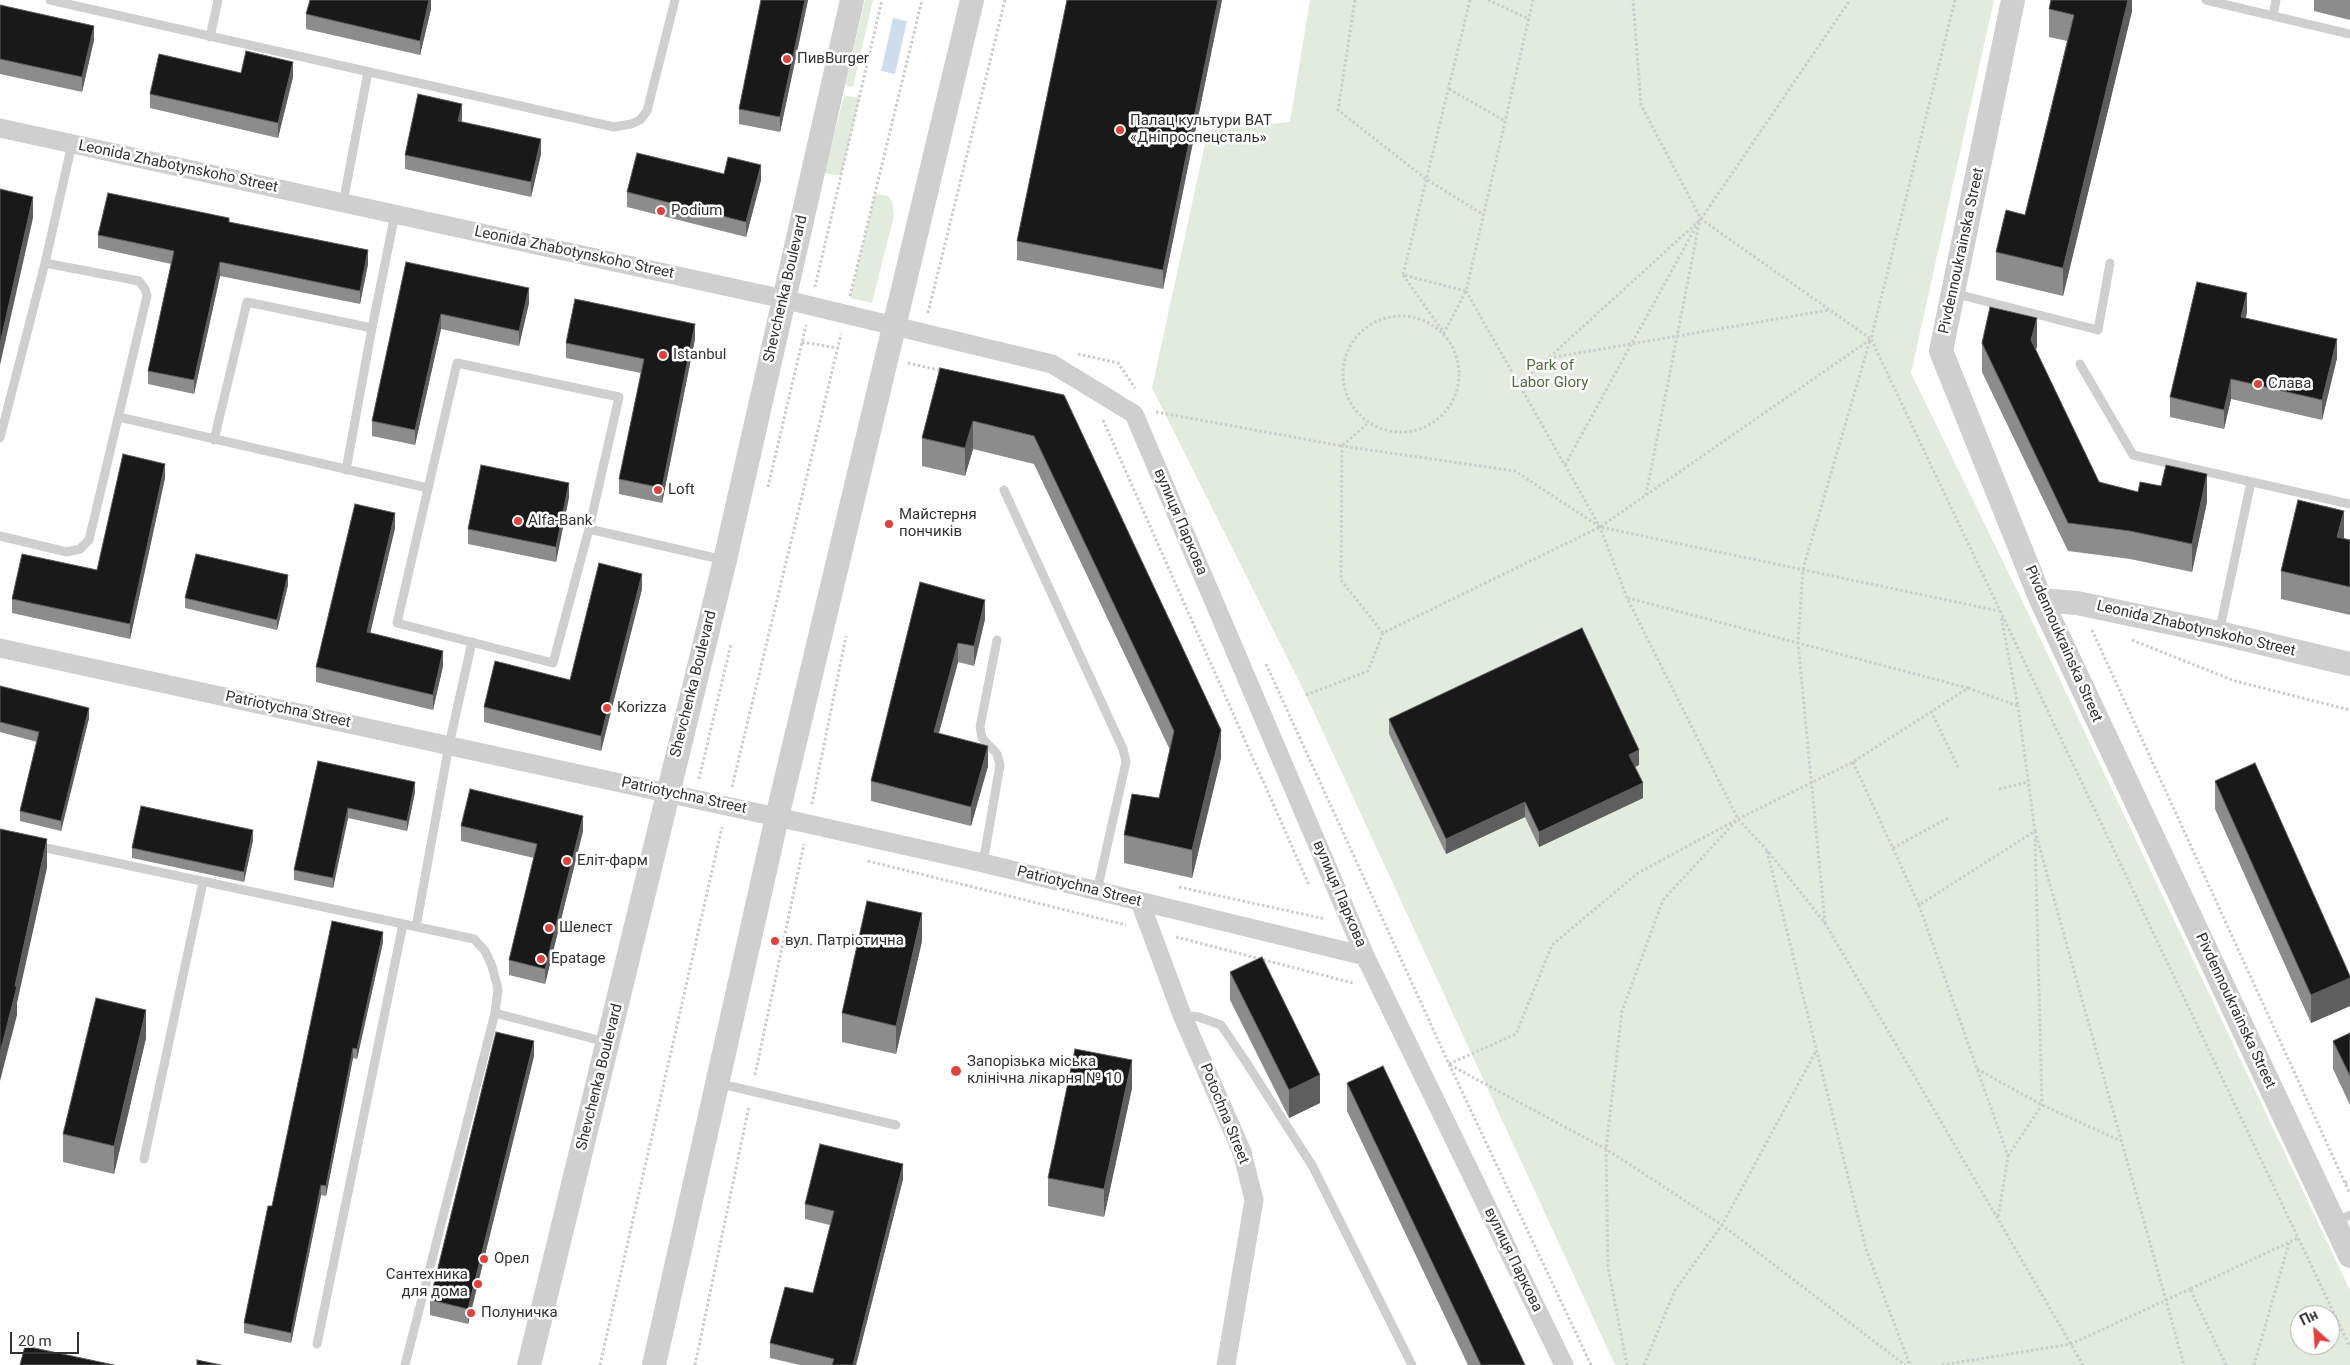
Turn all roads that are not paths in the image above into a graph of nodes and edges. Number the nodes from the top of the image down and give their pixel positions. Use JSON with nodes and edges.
{"nodes":[{"id":1,"x":50,"y":0,"type":"edge"},
{"id":2,"x":218,"y":0,"type":"edge"},
{"id":3,"x":675,"y":0,"type":"edge"},
{"id":4,"x":852,"y":0,"type":"edge"},
{"id":5,"x":972,"y":0,"type":"edge"},
{"id":6,"x":2013,"y":0,"type":"edge"},
{"id":7,"x":2206,"y":0,"type":"edge"},
{"id":8,"x":2276,"y":0,"type":"edge"},
{"id":9,"x":2273,"y":16,"type":"junction"},
{"id":10,"x":2350,"y":34,"type":"edge"},
{"id":11,"x":210,"y":36,"type":"junction"},
{"id":12,"x":368,"y":72,"type":"junction"},
{"id":13,"x":0,"y":128,"type":"edge"},
{"id":14,"x":72,"y":144,"type":"junction"},
{"id":15,"x":343,"y":203,"type":"junction"},
{"id":16,"x":395,"y":214,"type":"junction"},
{"id":17,"x":46,"y":263,"type":"junction"},
{"id":18,"x":2110,"y":263,"type":"dead end"},
{"id":19,"x":1953,"y":293,"type":"junction"},
{"id":20,"x":784,"y":300,"type":"junction"},
{"id":21,"x":894,"y":326,"type":"junction"},
{"id":22,"x":372,"y":328,"type":"junction"},
{"id":23,"x":2080,"y":364,"type":"dead end"},
{"id":24,"x":1134,"y":414,"type":"joint"},
{"id":25,"x":120,"y":417,"type":"junction"},
{"id":26,"x":0,"y":438,"type":"edge"},
{"id":27,"x":214,"y":440,"type":"junction"},
{"id":28,"x":346,"y":470,"type":"junction"},
{"id":29,"x":2251,"y":482,"type":"junction"},
{"id":30,"x":428,"y":488,"type":"junction"},
{"id":31,"x":1004,"y":490,"type":"dead end"},
{"id":32,"x":2350,"y":504,"type":"edge"},
{"id":33,"x":589,"y":529,"type":"junction"},
{"id":34,"x":0,"y":536,"type":"edge"},
{"id":35,"x":724,"y":560,"type":"junction"},
{"id":36,"x":2041,"y":600,"type":"junction"},
{"id":37,"x":2219,"y":633,"type":"junction"},
{"id":38,"x":997,"y":640,"type":"dead end"},
{"id":39,"x":472,"y":642,"type":"junction"},
{"id":40,"x":0,"y":648,"type":"edge"},
{"id":41,"x":2350,"y":664,"type":"edge"},
{"id":42,"x":449,"y":745,"type":"junction"},
{"id":43,"x":668,"y":792,"type":"junction"},
{"id":44,"x":777,"y":817,"type":"junction"},
{"id":45,"x":29,"y":845,"type":"edge"},
{"id":46,"x":983,"y":863,"type":"junction"},
{"id":47,"x":203,"y":882,"type":"junction"},
{"id":48,"x":1097,"y":891,"type":"junction"},
{"id":49,"x":1140,"y":902,"type":"junction"},
{"id":50,"x":403,"y":924,"type":"junction"},
{"id":51,"x":416,"y":927,"type":"junction"},
{"id":52,"x":1366,"y":956,"type":"junction"},
{"id":53,"x":495,"y":1013,"type":"junction"},
{"id":54,"x":1182,"y":1014,"type":"junction"},
{"id":55,"x":609,"y":1042,"type":"junction"},
{"id":56,"x":717,"y":1082,"type":"junction"},
{"id":57,"x":896,"y":1125,"type":"dead end"},
{"id":58,"x":144,"y":1159,"type":"dead end"},
{"id":59,"x":2342,"y":1219,"type":"edge"},
{"id":60,"x":2350,"y":1256,"type":"edge"},
{"id":61,"x":317,"y":1344,"type":"dead end"},
{"id":62,"x":405,"y":1365,"type":"edge"},
{"id":63,"x":529,"y":1365,"type":"edge"},
{"id":64,"x":654,"y":1365,"type":"edge"},
{"id":65,"x":1226,"y":1365,"type":"edge"},
{"id":66,"x":1412,"y":1365,"type":"edge"},
{"id":67,"x":1564,"y":1365,"type":"edge"}],
"edges":[{"from":1,"to":11,"type":"lane"},
{"from":2,"to":11,"type":"lane"},
{"from":3,"to":12,"type":"lane"},
{"from":4,"to":20,"type":"street","name":"Shevchenka Boulevard"},
{"from":5,"to":21,"type":"street"},
{"from":6,"to":19,"type":"street","name":"Pivdennoukrainska Street"},
{"from":7,"to":9,"type":"lane"},
{"from":8,"to":9,"type":"lane"},
{"from":9,"to":10,"type":"lane"},
{"from":11,"to":12,"type":"lane"},
{"from":12,"to":15,"type":"lane"},
{"from":13,"to":14,"type":"street","name":"Leonida Zhabotynskoho Street"},
{"from":14,"to":15,"type":"street","name":"Leonida Zhabotynskoho Street"},
{"from":14,"to":17,"type":"lane"},
{"from":15,"to":16,"type":"street","name":"Leonida Zhabotynskoho Street"},
{"from":16,"to":20,"type":"street","name":"Leonida Zhabotynskoho Street"},
{"from":16,"to":22,"type":"lane"},
{"from":17,"to":25,"type":"lane"},
{"from":17,"to":26,"type":"lane"},
{"from":18,"to":19,"type":"lane"},
{"from":19,"to":36,"type":"street","name":"Pivdennoukrainska Street"},
{"from":20,"to":21,"type":"street","name":"Leonida Zhabotynskoho Street"},
{"from":20,"to":35,"type":"street","name":"Shevchenka Boulevard"},
{"from":21,"to":24,"type":"street","name":"Leonida Zhabotynskoho Street"},
{"from":21,"to":44,"type":"street"},
{"from":22,"to":27,"type":"lane"},
{"from":22,"to":28,"type":"lane"},
{"from":23,"to":29,"type":"lane"},
{"from":24,"to":52,"type":"street","name":"вулиця Паркова"},
{"from":25,"to":27,"type":"lane"},
{"from":25,"to":34,"type":"lane"},
{"from":27,"to":28,"type":"lane"},
{"from":28,"to":30,"type":"lane"},
{"from":29,"to":32,"type":"lane"},
{"from":29,"to":37,"type":"lane"},
{"from":30,"to":33,"type":"lane"},
{"from":30,"to":39,"type":"lane"},
{"from":31,"to":48,"type":"lane"},
{"from":33,"to":35,"type":"lane"},
{"from":33,"to":39,"type":"lane"},
{"from":35,"to":43,"type":"street","name":"Shevchenka Boulevard"},
{"from":36,"to":37,"type":"street","name":"Leonida Zhabotynskoho Street"},
{"from":36,"to":59,"type":"street","name":"Pivdennoukrainska Street"},
{"from":37,"to":41,"type":"street","name":"Leonida Zhabotynskoho Street"},
{"from":38,"to":46,"type":"lane"},
{"from":39,"to":42,"type":"lane"},
{"from":40,"to":42,"type":"street","name":"Patriotychna Street"},
{"from":42,"to":43,"type":"street","name":"Patriotychna Street"},
{"from":42,"to":51,"type":"lane"},
{"from":43,"to":44,"type":"street","name":"Patriotychna Street"},
{"from":43,"to":55,"type":"street","name":"Shevchenka Boulevard"},
{"from":44,"to":46,"type":"street","name":"Patriotychna Street"},
{"from":44,"to":56,"type":"street"},
{"from":45,"to":47,"type":"lane"},
{"from":46,"to":48,"type":"street","name":"Patriotychna Street"},
{"from":47,"to":50,"type":"lane"},
{"from":47,"to":58,"type":"lane"},
{"from":48,"to":49,"type":"street","name":"Patriotychna Street"},
{"from":49,"to":52,"type":"street","name":"Patriotychna Street"},
{"from":49,"to":54,"type":"street","name":"Potochna Street"},
{"from":50,"to":51,"type":"lane"},
{"from":50,"to":61,"type":"lane"},
{"from":51,"to":53,"type":"lane"},
{"from":52,"to":67,"type":"street","name":"вулиця Паркова"},
{"from":53,"to":55,"type":"lane"},
{"from":53,"to":62,"type":"lane"},
{"from":54,"to":65,"type":"street","name":"Potochna Street"},
{"from":54,"to":66,"type":"lane"},
{"from":55,"to":63,"type":"street","name":"Shevchenka Boulevard"},
{"from":56,"to":57,"type":"lane"},
{"from":56,"to":64,"type":"street"},
{"from":59,"to":60,"type":"street","name":"Pivdennoukrainska Street"}]}
